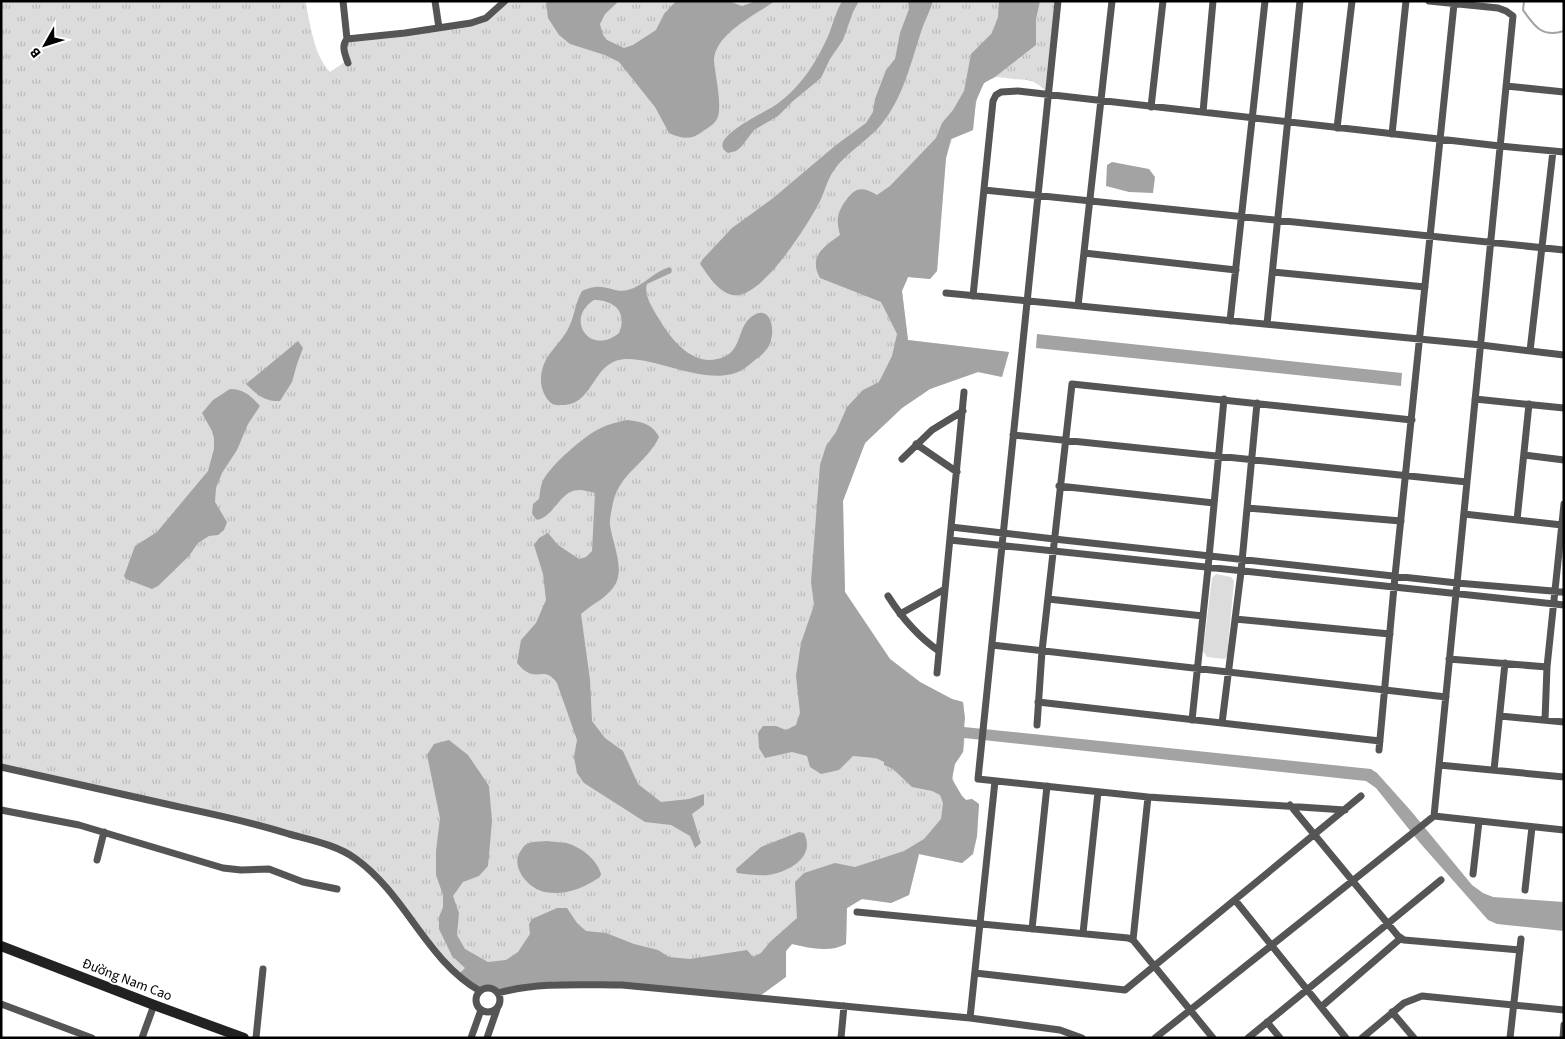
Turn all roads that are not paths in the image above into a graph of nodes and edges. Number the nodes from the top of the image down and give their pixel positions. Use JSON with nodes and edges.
{"nodes":[{"id":1,"x":343,"y":1,"type":"edge"},
{"id":2,"x":435,"y":1,"type":"edge"},
{"id":3,"x":505,"y":1,"type":"edge"},
{"id":4,"x":1058,"y":1,"type":"edge"},
{"id":5,"x":1112,"y":1,"type":"edge"},
{"id":6,"x":1163,"y":1,"type":"edge"},
{"id":7,"x":1213,"y":1,"type":"edge"},
{"id":8,"x":1265,"y":1,"type":"edge"},
{"id":9,"x":1300,"y":1,"type":"edge"},
{"id":10,"x":1352,"y":1,"type":"edge"},
{"id":11,"x":1406,"y":1,"type":"edge"},
{"id":12,"x":1429,"y":1,"type":"edge"},
{"id":13,"x":1454,"y":4,"type":"junction"},
{"id":14,"x":439,"y":28,"type":"junction"},
{"id":15,"x":347,"y":39,"type":"junction"},
{"id":16,"x":348,"y":62,"type":"dead end"},
{"id":17,"x":1506,"y":86,"type":"junction"},
{"id":18,"x":1564,"y":92,"type":"edge"},
{"id":19,"x":1049,"y":95,"type":"junction"},
{"id":20,"x":1101,"y":101,"type":"junction"},
{"id":21,"x":1151,"y":106,"type":"junction"},
{"id":22,"x":1203,"y":112,"type":"junction"},
{"id":23,"x":1252,"y":118,"type":"junction"},
{"id":24,"x":1288,"y":122,"type":"junction"},
{"id":25,"x":1337,"y":128,"type":"junction"},
{"id":26,"x":1392,"y":134,"type":"junction"},
{"id":27,"x":1441,"y":139,"type":"junction"},
{"id":28,"x":1500,"y":146,"type":"junction"},
{"id":29,"x":1553,"y":151,"type":"junction"},
{"id":30,"x":1564,"y":152,"type":"edge"},
{"id":31,"x":984,"y":190,"type":"junction"},
{"id":32,"x":1038,"y":196,"type":"junction"},
{"id":33,"x":1090,"y":201,"type":"junction"},
{"id":34,"x":1242,"y":216,"type":"junction"},
{"id":35,"x":1278,"y":220,"type":"junction"},
{"id":36,"x":1431,"y":236,"type":"junction"},
{"id":37,"x":1491,"y":242,"type":"junction"},
{"id":38,"x":1542,"y":248,"type":"junction"},
{"id":39,"x":1564,"y":250,"type":"edge"},
{"id":40,"x":1084,"y":252,"type":"junction"},
{"id":41,"x":1236,"y":270,"type":"junction"},
{"id":42,"x":1273,"y":272,"type":"junction"},
{"id":43,"x":1425,"y":287,"type":"junction"},
{"id":44,"x":946,"y":293,"type":"dead end"},
{"id":45,"x":973,"y":296,"type":"junction"},
{"id":46,"x":1027,"y":301,"type":"junction"},
{"id":47,"x":1078,"y":306,"type":"junction"},
{"id":48,"x":1230,"y":321,"type":"junction"},
{"id":49,"x":1267,"y":324,"type":"junction"},
{"id":50,"x":1420,"y":339,"type":"junction"},
{"id":51,"x":1481,"y":345,"type":"junction"},
{"id":52,"x":1530,"y":351,"type":"junction"},
{"id":53,"x":1564,"y":355,"type":"edge"},
{"id":54,"x":964,"y":392,"type":"dead end"},
{"id":55,"x":1224,"y":399,"type":"junction"},
{"id":56,"x":1475,"y":399,"type":"junction"},
{"id":57,"x":1257,"y":403,"type":"junction"},
{"id":58,"x":1529,"y":404,"type":"junction"},
{"id":59,"x":1564,"y":408,"type":"edge"},
{"id":60,"x":962,"y":412,"type":"junction"},
{"id":61,"x":1412,"y":420,"type":"junction"},
{"id":62,"x":1014,"y":435,"type":"junction"},
{"id":63,"x":1065,"y":441,"type":"junction"},
{"id":64,"x":916,"y":444,"type":"junction"},
{"id":65,"x":1524,"y":455,"type":"junction"},
{"id":66,"x":1219,"y":456,"type":"junction"},
{"id":67,"x":902,"y":459,"type":"dead end"},
{"id":68,"x":1251,"y":460,"type":"junction"},
{"id":69,"x":1564,"y":460,"type":"edge"},
{"id":70,"x":957,"y":472,"type":"junction"},
{"id":71,"x":1406,"y":476,"type":"junction"},
{"id":72,"x":1467,"y":482,"type":"junction"},
{"id":73,"x":1059,"y":486,"type":"junction"},
{"id":74,"x":1214,"y":503,"type":"junction"},
{"id":75,"x":1564,"y":504,"type":"edge"},
{"id":76,"x":1247,"y":508,"type":"junction"},
{"id":77,"x":1464,"y":514,"type":"junction"},
{"id":78,"x":1517,"y":520,"type":"junction"},
{"id":79,"x":1401,"y":521,"type":"junction"},
{"id":80,"x":1562,"y":525,"type":"junction"},
{"id":81,"x":951,"y":527,"type":"junction"},
{"id":82,"x":1004,"y":533,"type":"junction"},
{"id":83,"x":1054,"y":539,"type":"junction"},
{"id":84,"x":950,"y":540,"type":"junction"},
{"id":85,"x":1002,"y":547,"type":"junction"},
{"id":86,"x":1053,"y":552,"type":"junction"},
{"id":87,"x":1210,"y":556,"type":"junction"},
{"id":88,"x":1242,"y":559,"type":"junction"},
{"id":89,"x":1208,"y":568,"type":"junction"},
{"id":90,"x":1241,"y":572,"type":"junction"},
{"id":91,"x":1395,"y":576,"type":"junction"},
{"id":92,"x":1457,"y":582,"type":"junction"},
{"id":93,"x":1394,"y":588,"type":"junction"},
{"id":94,"x":945,"y":589,"type":"junction"},
{"id":95,"x":1555,"y":591,"type":"junction"},
{"id":96,"x":1564,"y":592,"type":"edge"},
{"id":97,"x":1456,"y":594,"type":"junction"},
{"id":98,"x":888,"y":596,"type":"dead end"},
{"id":99,"x":1048,"y":599,"type":"junction"},
{"id":100,"x":1554,"y":604,"type":"junction"},
{"id":101,"x":1564,"y":605,"type":"edge"},
{"id":102,"x":900,"y":614,"type":"junction"},
{"id":103,"x":1203,"y":616,"type":"junction"},
{"id":104,"x":1235,"y":619,"type":"junction"},
{"id":105,"x":1390,"y":634,"type":"junction"},
{"id":106,"x":992,"y":645,"type":"junction"},
{"id":107,"x":939,"y":651,"type":"junction"},
{"id":108,"x":1042,"y":651,"type":"junction"},
{"id":109,"x":1449,"y":659,"type":"junction"},
{"id":110,"x":1505,"y":663,"type":"junction"},
{"id":111,"x":1548,"y":667,"type":"junction"},
{"id":112,"x":1197,"y":668,"type":"junction"},
{"id":113,"x":1229,"y":672,"type":"junction"},
{"id":114,"x":937,"y":673,"type":"dead end"},
{"id":115,"x":1385,"y":690,"type":"junction"},
{"id":116,"x":1446,"y":696,"type":"junction"},
{"id":117,"x":1038,"y":702,"type":"junction"},
{"id":118,"x":1500,"y":716,"type":"junction"},
{"id":119,"x":1192,"y":720,"type":"junction"},
{"id":120,"x":1546,"y":720,"type":"junction"},
{"id":121,"x":1564,"y":722,"type":"edge"},
{"id":122,"x":1222,"y":723,"type":"junction"},
{"id":123,"x":1037,"y":725,"type":"dead end"},
{"id":124,"x":1380,"y":741,"type":"junction"},
{"id":125,"x":1379,"y":750,"type":"dead end"},
{"id":126,"x":1439,"y":764,"type":"junction"},
{"id":127,"x":1,"y":767,"type":"edge"},
{"id":128,"x":1494,"y":770,"type":"junction"},
{"id":129,"x":1564,"y":777,"type":"edge"},
{"id":130,"x":995,"y":781,"type":"junction"},
{"id":131,"x":1047,"y":786,"type":"junction"},
{"id":132,"x":1098,"y":792,"type":"junction"},
{"id":133,"x":1361,"y":796,"type":"dead end"},
{"id":134,"x":1148,"y":797,"type":"junction"},
{"id":135,"x":1290,"y":805,"type":"junction"},
{"id":136,"x":1,"y":810,"type":"edge"},
{"id":137,"x":1345,"y":810,"type":"junction"},
{"id":138,"x":1432,"y":817,"type":"junction"},
{"id":139,"x":1479,"y":821,"type":"junction"},
{"id":140,"x":1532,"y":827,"type":"junction"},
{"id":141,"x":1564,"y":830,"type":"edge"},
{"id":142,"x":104,"y":832,"type":"junction"},
{"id":143,"x":1314,"y":835,"type":"junction"},
{"id":144,"x":97,"y":860,"type":"dead end"},
{"id":145,"x":1473,"y":874,"type":"dead end"},
{"id":146,"x":1441,"y":880,"type":"dead end"},
{"id":147,"x":1352,"y":881,"type":"junction"},
{"id":148,"x":337,"y":889,"type":"dead end"},
{"id":149,"x":1524,"y":890,"type":"dead end"},
{"id":150,"x":1235,"y":900,"type":"junction"},
{"id":151,"x":857,"y":912,"type":"dead end"},
{"id":152,"x":980,"y":924,"type":"junction"},
{"id":153,"x":1388,"y":924,"type":"junction"},
{"id":154,"x":1032,"y":928,"type":"junction"},
{"id":155,"x":1083,"y":933,"type":"junction"},
{"id":156,"x":1401,"y":938,"type":"junction"},
{"id":157,"x":1521,"y":938,"type":"dead end"},
{"id":158,"x":1132,"y":940,"type":"junction"},
{"id":159,"x":1271,"y":945,"type":"junction"},
{"id":160,"x":1,"y":946,"type":"edge"},
{"id":161,"x":1520,"y":950,"type":"junction"},
{"id":162,"x":1154,"y":966,"type":"junction"},
{"id":163,"x":263,"y":969,"type":"dead end"},
{"id":164,"x":975,"y":973,"type":"junction"},
{"id":165,"x":1307,"y":989,"type":"junction"},
{"id":166,"x":480,"y":991,"type":"junction"},
{"id":167,"x":498,"y":993,"type":"junction"},
{"id":168,"x":1,"y":1004,"type":"edge"},
{"id":169,"x":154,"y":1005,"type":"junction"},
{"id":170,"x":1514,"y":1005,"type":"junction"},
{"id":171,"x":844,"y":1006,"type":"junction"},
{"id":172,"x":1321,"y":1006,"type":"junction"},
{"id":173,"x":497,"y":1009,"type":"junction"},
{"id":174,"x":480,"y":1010,"type":"junction"},
{"id":175,"x":1190,"y":1010,"type":"junction"},
{"id":176,"x":1564,"y":1010,"type":"edge"},
{"id":177,"x":1392,"y":1012,"type":"junction"},
{"id":178,"x":970,"y":1018,"type":"junction"},
{"id":179,"x":1267,"y":1022,"type":"junction"},
{"id":180,"x":1564,"y":1025,"type":"edge"},
{"id":181,"x":92,"y":1038,"type":"edge"},
{"id":182,"x":142,"y":1038,"type":"edge"},
{"id":183,"x":244,"y":1038,"type":"edge"},
{"id":184,"x":256,"y":1038,"type":"edge"},
{"id":185,"x":471,"y":1038,"type":"edge"},
{"id":186,"x":487,"y":1038,"type":"edge"},
{"id":187,"x":841,"y":1038,"type":"edge"},
{"id":188,"x":1082,"y":1038,"type":"edge"},
{"id":189,"x":1155,"y":1038,"type":"edge"},
{"id":190,"x":1213,"y":1038,"type":"edge"},
{"id":191,"x":1248,"y":1038,"type":"edge"},
{"id":192,"x":1280,"y":1038,"type":"edge"},
{"id":193,"x":1346,"y":1038,"type":"edge"},
{"id":194,"x":1362,"y":1038,"type":"edge"},
{"id":195,"x":1414,"y":1038,"type":"edge"},
{"id":196,"x":1510,"y":1038,"type":"edge"},
{"id":197,"x":1562,"y":1038,"type":"edge"}],
"edges":[{"from":1,"to":15,"type":"street"},
{"from":2,"to":14,"type":"street"},
{"from":3,"to":14,"type":"street"},
{"from":4,"to":19,"type":"street"},
{"from":5,"to":20,"type":"street"},
{"from":6,"to":21,"type":"street"},
{"from":7,"to":22,"type":"street"},
{"from":8,"to":23,"type":"street"},
{"from":9,"to":24,"type":"street"},
{"from":10,"to":25,"type":"street"},
{"from":11,"to":26,"type":"street"},
{"from":12,"to":13,"type":"street"},
{"from":13,"to":17,"type":"street"},
{"from":13,"to":27,"type":"street"},
{"from":14,"to":15,"type":"street"},
{"from":15,"to":16,"type":"street"},
{"from":17,"to":18,"type":"street"},
{"from":17,"to":28,"type":"street"},
{"from":19,"to":20,"type":"street"},
{"from":19,"to":31,"type":"street"},
{"from":19,"to":32,"type":"street"},
{"from":20,"to":21,"type":"street"},
{"from":20,"to":33,"type":"street"},
{"from":21,"to":22,"type":"street"},
{"from":22,"to":23,"type":"street"},
{"from":23,"to":24,"type":"street"},
{"from":23,"to":34,"type":"street"},
{"from":24,"to":25,"type":"street"},
{"from":24,"to":35,"type":"street"},
{"from":25,"to":26,"type":"street"},
{"from":26,"to":27,"type":"street"},
{"from":27,"to":28,"type":"street"},
{"from":27,"to":36,"type":"street"},
{"from":28,"to":29,"type":"street"},
{"from":28,"to":37,"type":"street"},
{"from":29,"to":30,"type":"street"},
{"from":29,"to":38,"type":"street"},
{"from":31,"to":32,"type":"street"},
{"from":31,"to":45,"type":"street"},
{"from":32,"to":33,"type":"street"},
{"from":32,"to":46,"type":"street"},
{"from":33,"to":34,"type":"street"},
{"from":33,"to":40,"type":"street"},
{"from":34,"to":35,"type":"street"},
{"from":34,"to":41,"type":"street"},
{"from":35,"to":36,"type":"street"},
{"from":35,"to":42,"type":"street"},
{"from":36,"to":37,"type":"street"},
{"from":36,"to":43,"type":"street"},
{"from":37,"to":38,"type":"street"},
{"from":37,"to":51,"type":"street"},
{"from":38,"to":39,"type":"street"},
{"from":38,"to":52,"type":"street"},
{"from":40,"to":41,"type":"street"},
{"from":40,"to":47,"type":"street"},
{"from":41,"to":48,"type":"street"},
{"from":42,"to":43,"type":"street"},
{"from":42,"to":49,"type":"street"},
{"from":43,"to":50,"type":"street"},
{"from":44,"to":45,"type":"street"},
{"from":45,"to":46,"type":"street"},
{"from":46,"to":47,"type":"street"},
{"from":46,"to":62,"type":"street"},
{"from":47,"to":48,"type":"street"},
{"from":48,"to":49,"type":"street"},
{"from":49,"to":50,"type":"street"},
{"from":50,"to":51,"type":"street"},
{"from":50,"to":61,"type":"street"},
{"from":51,"to":52,"type":"street"},
{"from":51,"to":56,"type":"street"},
{"from":52,"to":53,"type":"street"},
{"from":54,"to":60,"type":"street"},
{"from":55,"to":57,"type":"street"},
{"from":55,"to":63,"type":"street"},
{"from":55,"to":66,"type":"street"},
{"from":56,"to":58,"type":"street"},
{"from":56,"to":72,"type":"street"},
{"from":57,"to":61,"type":"street"},
{"from":57,"to":68,"type":"street"},
{"from":58,"to":59,"type":"street"},
{"from":58,"to":65,"type":"street"},
{"from":60,"to":64,"type":"street"},
{"from":60,"to":70,"type":"street"},
{"from":61,"to":71,"type":"street"},
{"from":62,"to":63,"type":"street"},
{"from":62,"to":82,"type":"street"},
{"from":63,"to":66,"type":"street"},
{"from":63,"to":73,"type":"street"},
{"from":64,"to":67,"type":"street"},
{"from":64,"to":70,"type":"street"},
{"from":65,"to":69,"type":"street"},
{"from":65,"to":78,"type":"street"},
{"from":66,"to":68,"type":"street"},
{"from":66,"to":74,"type":"street"},
{"from":68,"to":71,"type":"street"},
{"from":68,"to":76,"type":"street"},
{"from":70,"to":81,"type":"street"},
{"from":71,"to":72,"type":"street"},
{"from":71,"to":79,"type":"street"},
{"from":72,"to":77,"type":"street"},
{"from":73,"to":74,"type":"street"},
{"from":73,"to":83,"type":"street"},
{"from":74,"to":87,"type":"street"},
{"from":75,"to":80,"type":"street"},
{"from":76,"to":79,"type":"street"},
{"from":76,"to":88,"type":"street"},
{"from":77,"to":78,"type":"street"},
{"from":77,"to":92,"type":"street"},
{"from":78,"to":80,"type":"street"},
{"from":79,"to":91,"type":"street"},
{"from":80,"to":95,"type":"street"},
{"from":81,"to":82,"type":"street"},
{"from":81,"to":84,"type":"street"},
{"from":82,"to":83,"type":"street"},
{"from":82,"to":85,"type":"street"},
{"from":83,"to":86,"type":"street"},
{"from":83,"to":87,"type":"street"},
{"from":84,"to":85,"type":"street"},
{"from":84,"to":94,"type":"street"},
{"from":85,"to":86,"type":"street"},
{"from":85,"to":106,"type":"street"},
{"from":86,"to":89,"type":"street"},
{"from":86,"to":99,"type":"street"},
{"from":87,"to":88,"type":"street"},
{"from":87,"to":89,"type":"street"},
{"from":88,"to":90,"type":"street"},
{"from":88,"to":91,"type":"street"},
{"from":89,"to":90,"type":"street"},
{"from":89,"to":103,"type":"street"},
{"from":90,"to":93,"type":"street"},
{"from":90,"to":104,"type":"street"},
{"from":91,"to":92,"type":"street"},
{"from":91,"to":93,"type":"street"},
{"from":92,"to":95,"type":"street"},
{"from":92,"to":97,"type":"street"},
{"from":93,"to":97,"type":"street"},
{"from":93,"to":105,"type":"street"},
{"from":94,"to":102,"type":"street"},
{"from":94,"to":107,"type":"street"},
{"from":95,"to":96,"type":"street"},
{"from":95,"to":100,"type":"street"},
{"from":97,"to":100,"type":"street"},
{"from":97,"to":109,"type":"street"},
{"from":98,"to":102,"type":"street"},
{"from":99,"to":103,"type":"street"},
{"from":99,"to":108,"type":"street"},
{"from":100,"to":101,"type":"street"},
{"from":100,"to":111,"type":"street"},
{"from":102,"to":107,"type":"street"},
{"from":103,"to":112,"type":"street"},
{"from":104,"to":105,"type":"street"},
{"from":104,"to":113,"type":"street"},
{"from":105,"to":115,"type":"street"},
{"from":106,"to":108,"type":"street"},
{"from":106,"to":130,"type":"street"},
{"from":107,"to":114,"type":"street"},
{"from":108,"to":112,"type":"street"},
{"from":108,"to":117,"type":"street"},
{"from":109,"to":110,"type":"street"},
{"from":109,"to":116,"type":"street"},
{"from":110,"to":111,"type":"street"},
{"from":110,"to":118,"type":"street"},
{"from":111,"to":120,"type":"street"},
{"from":112,"to":113,"type":"street"},
{"from":112,"to":119,"type":"street"},
{"from":113,"to":115,"type":"street"},
{"from":113,"to":122,"type":"street"},
{"from":115,"to":116,"type":"street"},
{"from":115,"to":124,"type":"street"},
{"from":116,"to":126,"type":"street"},
{"from":117,"to":119,"type":"street"},
{"from":117,"to":123,"type":"street"},
{"from":118,"to":120,"type":"street"},
{"from":118,"to":128,"type":"street"},
{"from":119,"to":122,"type":"street"},
{"from":120,"to":121,"type":"street"},
{"from":122,"to":124,"type":"street"},
{"from":124,"to":125,"type":"street"},
{"from":126,"to":128,"type":"street"},
{"from":126,"to":138,"type":"street"},
{"from":127,"to":166,"type":"street"},
{"from":128,"to":129,"type":"street"},
{"from":130,"to":131,"type":"street"},
{"from":130,"to":152,"type":"street"},
{"from":131,"to":132,"type":"street"},
{"from":131,"to":154,"type":"street"},
{"from":132,"to":134,"type":"street"},
{"from":132,"to":155,"type":"street"},
{"from":133,"to":137,"type":"street"},
{"from":134,"to":135,"type":"street"},
{"from":134,"to":158,"type":"street"},
{"from":135,"to":137,"type":"street"},
{"from":135,"to":143,"type":"street"},
{"from":136,"to":142,"type":"street"},
{"from":137,"to":143,"type":"street"},
{"from":138,"to":139,"type":"street"},
{"from":138,"to":147,"type":"street"},
{"from":139,"to":140,"type":"street"},
{"from":139,"to":145,"type":"street"},
{"from":140,"to":141,"type":"street"},
{"from":140,"to":149,"type":"street"},
{"from":142,"to":144,"type":"street"},
{"from":142,"to":148,"type":"street"},
{"from":143,"to":147,"type":"street"},
{"from":143,"to":150,"type":"street"},
{"from":146,"to":153,"type":"street"},
{"from":147,"to":153,"type":"street"},
{"from":147,"to":159,"type":"street"},
{"from":150,"to":159,"type":"street"},
{"from":150,"to":162,"type":"street"},
{"from":151,"to":152,"type":"street"},
{"from":152,"to":154,"type":"street"},
{"from":152,"to":164,"type":"street"},
{"from":153,"to":156,"type":"street"},
{"from":153,"to":165,"type":"street"},
{"from":154,"to":155,"type":"street"},
{"from":155,"to":158,"type":"street"},
{"from":156,"to":161,"type":"street"},
{"from":156,"to":172,"type":"street"},
{"from":157,"to":161,"type":"street"},
{"from":158,"to":162,"type":"street"},
{"from":159,"to":165,"type":"street"},
{"from":159,"to":175,"type":"street"},
{"from":160,"to":169,"type":"street","name":"Đường Nam Cao"},
{"from":161,"to":170,"type":"street"},
{"from":162,"to":164,"type":"street"},
{"from":162,"to":175,"type":"street"},
{"from":163,"to":184,"type":"street"},
{"from":164,"to":178,"type":"street"},
{"from":165,"to":172,"type":"street"},
{"from":165,"to":179,"type":"street"},
{"from":166,"to":167,"type":"street"},
{"from":166,"to":174,"type":"street"},
{"from":167,"to":171,"type":"street"},
{"from":167,"to":173,"type":"street"},
{"from":168,"to":181,"type":"street"},
{"from":169,"to":182,"type":"street"},
{"from":169,"to":183,"type":"street","name":"Đường Nam Cao"},
{"from":170,"to":176,"type":"street"},
{"from":170,"to":177,"type":"street"},
{"from":170,"to":196,"type":"street"},
{"from":171,"to":178,"type":"street"},
{"from":171,"to":187,"type":"street"},
{"from":172,"to":193,"type":"street"},
{"from":173,"to":174,"type":"street"},
{"from":173,"to":186,"type":"street"},
{"from":174,"to":185,"type":"street"},
{"from":175,"to":189,"type":"street"},
{"from":175,"to":190,"type":"street"},
{"from":177,"to":194,"type":"street"},
{"from":177,"to":195,"type":"street"},
{"from":178,"to":188,"type":"street"},
{"from":179,"to":191,"type":"street"},
{"from":179,"to":192,"type":"street"},
{"from":180,"to":197,"type":"street"}]}
